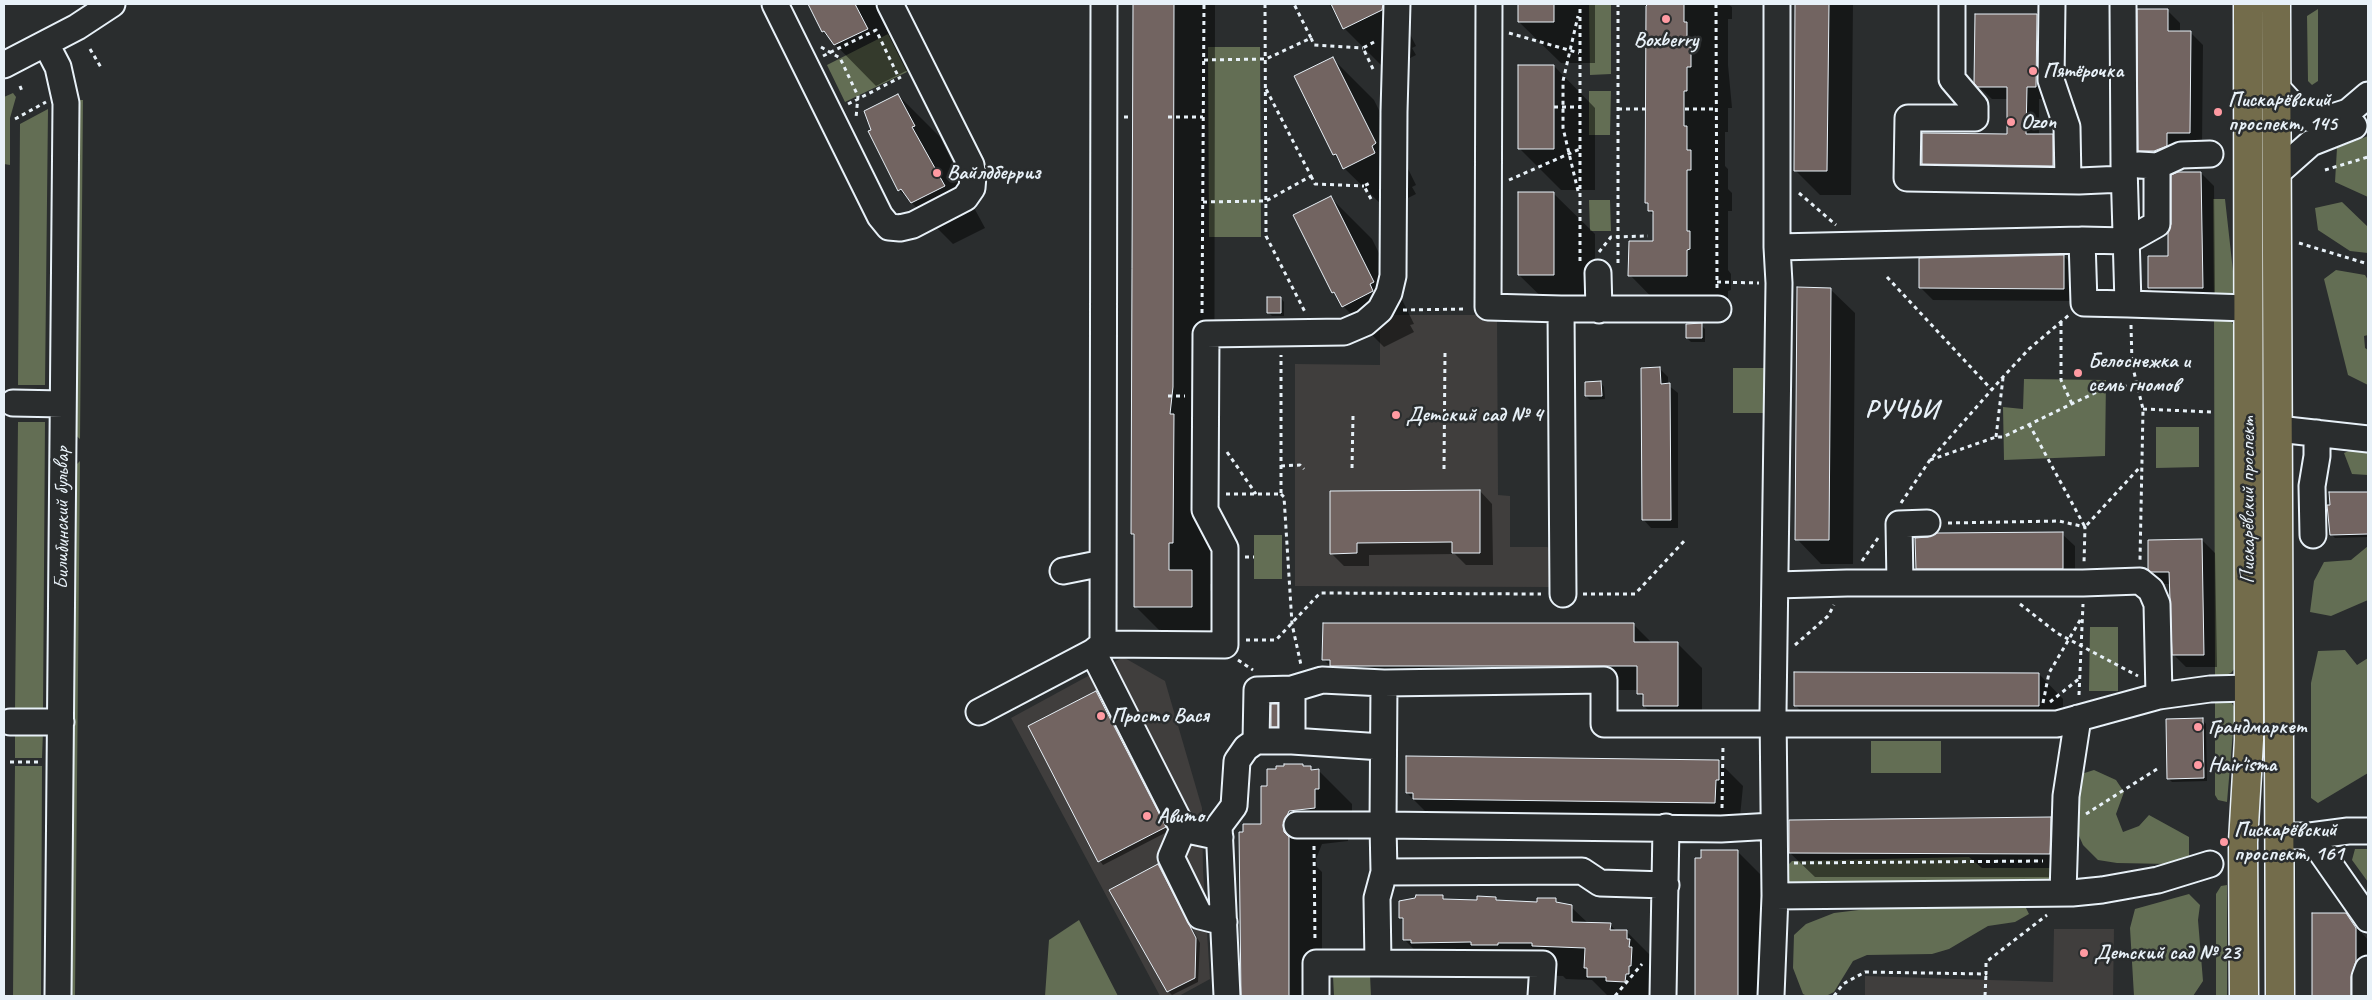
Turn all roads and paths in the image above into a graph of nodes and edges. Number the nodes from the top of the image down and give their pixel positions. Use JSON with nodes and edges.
{"nodes":[{"id":1,"x":112,"y":4,"type":"edge"},
{"id":2,"x":775,"y":4,"type":"edge"},
{"id":3,"x":890,"y":4,"type":"edge"},
{"id":4,"x":1104,"y":4,"type":"edge"},
{"id":5,"x":1204,"y":4,"type":"edge"},
{"id":6,"x":1266,"y":4,"type":"edge"},
{"id":7,"x":1294,"y":4,"type":"edge"},
{"id":8,"x":1397,"y":4,"type":"edge"},
{"id":9,"x":1580,"y":4,"type":"edge"},
{"id":10,"x":1618,"y":4,"type":"edge"},
{"id":11,"x":1716,"y":4,"type":"edge"},
{"id":12,"x":1777,"y":4,"type":"edge"},
{"id":13,"x":1952,"y":4,"type":"edge"},
{"id":14,"x":2052,"y":4,"type":"edge"},
{"id":15,"x":2123,"y":4,"type":"edge"},
{"id":16,"x":2248,"y":4,"type":"edge"},
{"id":17,"x":2276,"y":4,"type":"edge"},
{"id":18,"x":1580,"y":10,"type":"junction"},
{"id":19,"x":1489,"y":15,"type":"edge"},
{"id":20,"x":1311,"y":38,"type":"junction"},
{"id":21,"x":46,"y":44,"type":"junction"},
{"id":22,"x":1363,"y":48,"type":"dead end"},
{"id":23,"x":90,"y":49,"type":"dead end"},
{"id":24,"x":1570,"y":50,"type":"junction"},
{"id":25,"x":1580,"y":53,"type":"junction"},
{"id":26,"x":840,"y":58,"type":"dead end"},
{"id":27,"x":1266,"y":59,"type":"junction"},
{"id":28,"x":1204,"y":60,"type":"junction"},
{"id":29,"x":4,"y":65,"type":"edge"},
{"id":30,"x":806,"y":65,"type":"junction"},
{"id":31,"x":922,"y":67,"type":"junction"},
{"id":32,"x":102,"y":69,"type":"dead end"},
{"id":33,"x":900,"y":78,"type":"junction"},
{"id":34,"x":20,"y":86,"type":"dead end"},
{"id":35,"x":2276,"y":87,"type":"junction"},
{"id":36,"x":1266,"y":88,"type":"junction"},
{"id":37,"x":22,"y":91,"type":"dead end"},
{"id":38,"x":2368,"y":95,"type":"edge"},
{"id":39,"x":858,"y":96,"type":"dead end"},
{"id":40,"x":50,"y":99,"type":"dead end"},
{"id":41,"x":1554,"y":107,"type":"dead end"},
{"id":42,"x":1563,"y":107,"type":"junction"},
{"id":43,"x":1580,"y":107,"type":"junction"},
{"id":44,"x":1618,"y":108,"type":"junction"},
{"id":45,"x":1646,"y":109,"type":"dead end"},
{"id":46,"x":1684,"y":109,"type":"dead end"},
{"id":47,"x":1716,"y":109,"type":"junction"},
{"id":48,"x":829,"y":113,"type":"junction"},
{"id":49,"x":2368,"y":116,"type":"edge"},
{"id":50,"x":1168,"y":117,"type":"dead end"},
{"id":51,"x":1203,"y":117,"type":"junction"},
{"id":52,"x":15,"y":119,"type":"dead end"},
{"id":53,"x":1580,"y":149,"type":"junction"},
{"id":54,"x":1569,"y":154,"type":"junction"},
{"id":55,"x":2210,"y":154,"type":"dead end"},
{"id":56,"x":2368,"y":157,"type":"edge"},
{"id":57,"x":2157,"y":166,"type":"junction"},
{"id":58,"x":2325,"y":170,"type":"dead end"},
{"id":59,"x":2124,"y":172,"type":"junction"},
{"id":60,"x":1777,"y":173,"type":"junction"},
{"id":61,"x":2276,"y":174,"type":"junction"},
{"id":62,"x":1311,"y":176,"type":"junction"},
{"id":63,"x":2068,"y":181,"type":"junction"},
{"id":64,"x":1364,"y":186,"type":"dead end"},
{"id":65,"x":1489,"y":188,"type":"junction"},
{"id":66,"x":1580,"y":196,"type":"junction"},
{"id":67,"x":1266,"y":201,"type":"junction"},
{"id":68,"x":1203,"y":202,"type":"junction"},
{"id":69,"x":1618,"y":235,"type":"junction"},
{"id":70,"x":1648,"y":236,"type":"dead end"},
{"id":71,"x":2082,"y":240,"type":"junction"},
{"id":72,"x":2127,"y":241,"type":"junction"},
{"id":73,"x":2299,"y":243,"type":"dead end"},
{"id":74,"x":1859,"y":245,"type":"junction"},
{"id":75,"x":1777,"y":247,"type":"junction"},
{"id":76,"x":1580,"y":254,"type":"junction"},
{"id":77,"x":1596,"y":263,"type":"junction"},
{"id":78,"x":2368,"y":264,"type":"edge"},
{"id":79,"x":1887,"y":277,"type":"dead end"},
{"id":80,"x":1717,"y":282,"type":"junction"},
{"id":81,"x":1779,"y":283,"type":"junction"},
{"id":82,"x":2084,"y":303,"type":"junction"},
{"id":83,"x":2128,"y":304,"type":"junction"},
{"id":84,"x":1488,"y":307,"type":"junction"},
{"id":85,"x":2247,"y":308,"type":"junction"},
{"id":86,"x":1561,"y":309,"type":"junction"},
{"id":87,"x":1718,"y":309,"type":"joint"},
{"id":88,"x":1380,"y":310,"type":"junction"},
{"id":89,"x":1598,"y":310,"type":"junction"},
{"id":90,"x":2061,"y":322,"type":"junction"},
{"id":91,"x":1316,"y":333,"type":"junction"},
{"id":92,"x":1206,"y":334,"type":"junction"},
{"id":93,"x":1281,"y":334,"type":"junction"},
{"id":94,"x":1445,"y":353,"type":"dead end"},
{"id":95,"x":2003,"y":377,"type":"junction"},
{"id":96,"x":2137,"y":386,"type":"junction"},
{"id":97,"x":1992,"y":390,"type":"junction"},
{"id":98,"x":13,"y":403,"type":"dead end"},
{"id":99,"x":63,"y":404,"type":"junction"},
{"id":100,"x":2072,"y":404,"type":"junction"},
{"id":101,"x":2143,"y":409,"type":"junction"},
{"id":102,"x":2210,"y":412,"type":"dead end"},
{"id":103,"x":1353,"y":416,"type":"dead end"},
{"id":104,"x":1206,"y":420,"type":"junction"},
{"id":105,"x":2029,"y":424,"type":"junction"},
{"id":106,"x":2278,"y":429,"type":"junction"},
{"id":107,"x":2316,"y":433,"type":"junction"},
{"id":108,"x":1996,"y":437,"type":"junction"},
{"id":109,"x":2368,"y":439,"type":"edge"},
{"id":110,"x":1930,"y":460,"type":"junction"},
{"id":111,"x":1280,"y":466,"type":"junction"},
{"id":112,"x":2141,"y":466,"type":"junction"},
{"id":113,"x":1352,"y":468,"type":"dead end"},
{"id":114,"x":1444,"y":468,"type":"dead end"},
{"id":115,"x":1304,"y":469,"type":"dead end"},
{"id":116,"x":1205,"y":494,"type":"junction"},
{"id":117,"x":1256,"y":494,"type":"junction"},
{"id":118,"x":1280,"y":494,"type":"junction"},
{"id":119,"x":1897,"y":509,"type":"dead end"},
{"id":120,"x":1927,"y":523,"type":"joint"},
{"id":121,"x":2085,"y":527,"type":"junction"},
{"id":122,"x":1880,"y":534,"type":"dead end"},
{"id":123,"x":2313,"y":535,"type":"dead end"},
{"id":124,"x":1686,"y":539,"type":"dead end"},
{"id":125,"x":1103,"y":563,"type":"junction"},
{"id":126,"x":1063,"y":570,"type":"dead end"},
{"id":127,"x":2140,"y":581,"type":"junction"},
{"id":128,"x":1847,"y":583,"type":"junction"},
{"id":129,"x":1900,"y":583,"type":"junction"},
{"id":130,"x":2013,"y":583,"type":"junction"},
{"id":131,"x":2083,"y":583,"type":"junction"},
{"id":132,"x":1776,"y":585,"type":"junction"},
{"id":133,"x":1562,"y":594,"type":"junction"},
{"id":134,"x":2082,"y":616,"type":"junction"},
{"id":135,"x":1292,"y":624,"type":"junction"},
{"id":136,"x":2069,"y":640,"type":"junction"},
{"id":137,"x":1225,"y":645,"type":"junction"},
{"id":138,"x":2082,"y":646,"type":"junction"},
{"id":139,"x":1098,"y":648,"type":"junction"},
{"id":140,"x":1774,"y":663,"type":"junction"},
{"id":141,"x":2080,"y":678,"type":"junction"},
{"id":142,"x":1384,"y":683,"type":"junction"},
{"id":143,"x":1299,"y":687,"type":"junction"},
{"id":144,"x":2249,"y":688,"type":"junction"},
{"id":145,"x":2158,"y":692,"type":"junction"},
{"id":146,"x":978,"y":712,"type":"dead end"},
{"id":147,"x":2078,"y":718,"type":"junction"},
{"id":148,"x":10,"y":722,"type":"dead end"},
{"id":149,"x":61,"y":722,"type":"junction"},
{"id":150,"x":1723,"y":724,"type":"junction"},
{"id":151,"x":1774,"y":724,"type":"junction"},
{"id":152,"x":1256,"y":741,"type":"junction"},
{"id":153,"x":1292,"y":741,"type":"junction"},
{"id":154,"x":1382,"y":747,"type":"junction"},
{"id":155,"x":10,"y":762,"type":"dead end"},
{"id":156,"x":48,"y":762,"type":"dead end"},
{"id":157,"x":2157,"y":769,"type":"dead end"},
{"id":158,"x":1306,"y":825,"type":"joint"},
{"id":159,"x":1383,"y":826,"type":"junction"},
{"id":160,"x":1773,"y":826,"type":"junction"},
{"id":161,"x":1666,"y":827,"type":"junction"},
{"id":162,"x":2065,"y":827,"type":"junction"},
{"id":163,"x":1183,"y":829,"type":"junction"},
{"id":164,"x":1721,"y":829,"type":"junction"},
{"id":165,"x":2368,"y":831,"type":"edge"},
{"id":166,"x":2279,"y":836,"type":"junction"},
{"id":167,"x":2310,"y":836,"type":"junction"},
{"id":168,"x":1220,"y":837,"type":"junction"},
{"id":169,"x":2064,"y":861,"type":"junction"},
{"id":170,"x":1774,"y":863,"type":"junction"},
{"id":171,"x":2210,"y":864,"type":"dead end"},
{"id":172,"x":1384,"y":872,"type":"junction"},
{"id":173,"x":1666,"y":885,"type":"junction"},
{"id":174,"x":2067,"y":893,"type":"junction"},
{"id":175,"x":1775,"y":896,"type":"junction"},
{"id":176,"x":2368,"y":919,"type":"edge"},
{"id":177,"x":1224,"y":922,"type":"junction"},
{"id":178,"x":1664,"y":938,"type":"junction"},
{"id":179,"x":1316,"y":963,"type":"junction"},
{"id":180,"x":1378,"y":963,"type":"junction"},
{"id":181,"x":2368,"y":969,"type":"edge"},
{"id":182,"x":1986,"y":974,"type":"junction"},
{"id":183,"x":58,"y":996,"type":"edge"},
{"id":184,"x":1227,"y":996,"type":"edge"},
{"id":185,"x":1316,"y":996,"type":"edge"},
{"id":186,"x":1541,"y":996,"type":"edge"},
{"id":187,"x":1615,"y":996,"type":"edge"},
{"id":188,"x":1663,"y":996,"type":"edge"},
{"id":189,"x":1771,"y":996,"type":"edge"},
{"id":190,"x":1834,"y":996,"type":"edge"},
{"id":191,"x":1986,"y":996,"type":"edge"},
{"id":192,"x":2244,"y":996,"type":"edge"},
{"id":193,"x":2280,"y":996,"type":"edge"},
{"id":194,"x":2365,"y":996,"type":"edge"}],
"edges":[{"from":1,"to":21,"type":"street"},
{"from":2,"to":30,"type":"street"},
{"from":3,"to":31,"type":"street"},
{"from":4,"to":125,"type":"street"},
{"from":5,"to":28,"type":"path"},
{"from":6,"to":27,"type":"path"},
{"from":7,"to":20,"type":"path"},
{"from":8,"to":88,"type":"street"},
{"from":9,"to":18,"type":"path"},
{"from":10,"to":44,"type":"path"},
{"from":11,"to":47,"type":"path"},
{"from":12,"to":60,"type":"street"},
{"from":13,"to":63,"type":"street"},
{"from":14,"to":63,"type":"street"},
{"from":15,"to":59,"type":"street"},
{"from":16,"to":85,"type":"main road","name":"Пискарёвский проспект"},
{"from":17,"to":35,"type":"main road","name":"Пискарёвский проспект"},
{"from":18,"to":24,"type":"path"},
{"from":18,"to":25,"type":"path"},
{"from":19,"to":24,"type":"path"},
{"from":19,"to":65,"type":"street"},
{"from":20,"to":22,"type":"path"},
{"from":20,"to":27,"type":"path"},
{"from":21,"to":29,"type":"street"},
{"from":21,"to":99,"type":"street","name":"Билибинский бульвар"},
{"from":23,"to":32,"type":"path"},
{"from":24,"to":25,"type":"path"},
{"from":24,"to":42,"type":"path"},
{"from":25,"to":43,"type":"path"},
{"from":26,"to":39,"type":"path"},
{"from":27,"to":28,"type":"path"},
{"from":27,"to":36,"type":"path"},
{"from":28,"to":51,"type":"path"},
{"from":30,"to":33,"type":"path"},
{"from":30,"to":48,"type":"street"},
{"from":31,"to":33,"type":"path"},
{"from":31,"to":48,"type":"street"},
{"from":33,"to":48,"type":"path"},
{"from":34,"to":37,"type":"path"},
{"from":35,"to":38,"type":"street"},
{"from":35,"to":61,"type":"main road","name":"Пискарёвский проспект"},
{"from":36,"to":62,"type":"path"},
{"from":36,"to":67,"type":"path"},
{"from":40,"to":52,"type":"path"},
{"from":41,"to":42,"type":"path"},
{"from":42,"to":43,"type":"path"},
{"from":42,"to":54,"type":"path"},
{"from":43,"to":53,"type":"path"},
{"from":44,"to":45,"type":"path"},
{"from":44,"to":69,"type":"path"},
{"from":46,"to":47,"type":"path"},
{"from":47,"to":80,"type":"path"},
{"from":49,"to":61,"type":"street"},
{"from":50,"to":51,"type":"path"},
{"from":51,"to":68,"type":"path"},
{"from":53,"to":54,"type":"path"},
{"from":53,"to":66,"type":"path"},
{"from":54,"to":65,"type":"path"},
{"from":54,"to":66,"type":"path"},
{"from":55,"to":57,"type":"street"},
{"from":56,"to":58,"type":"path"},
{"from":57,"to":59,"type":"street"},
{"from":57,"to":72,"type":"street"},
{"from":59,"to":63,"type":"street"},
{"from":59,"to":72,"type":"street"},
{"from":60,"to":74,"type":"path"},
{"from":60,"to":75,"type":"street"},
{"from":61,"to":106,"type":"main road","name":"Пискарёвский проспект"},
{"from":62,"to":64,"type":"path"},
{"from":62,"to":67,"type":"path"},
{"from":65,"to":84,"type":"street"},
{"from":66,"to":76,"type":"path"},
{"from":67,"to":68,"type":"path"},
{"from":67,"to":91,"type":"path"},
{"from":68,"to":92,"type":"path"},
{"from":69,"to":70,"type":"path"},
{"from":69,"to":77,"type":"path"},
{"from":69,"to":77,"type":"path"},
{"from":71,"to":72,"type":"street"},
{"from":71,"to":74,"type":"street"},
{"from":71,"to":82,"type":"street"},
{"from":72,"to":83,"type":"street"},
{"from":73,"to":78,"type":"path"},
{"from":74,"to":75,"type":"street"},
{"from":75,"to":81,"type":"street"},
{"from":76,"to":77,"type":"path"},
{"from":76,"to":77,"type":"path"},
{"from":77,"to":89,"type":"street"},
{"from":79,"to":97,"type":"path"},
{"from":80,"to":81,"type":"path"},
{"from":80,"to":87,"type":"path"},
{"from":81,"to":132,"type":"street"},
{"from":82,"to":83,"type":"street"},
{"from":82,"to":90,"type":"path"},
{"from":83,"to":85,"type":"street"},
{"from":83,"to":96,"type":"path"},
{"from":84,"to":86,"type":"street"},
{"from":84,"to":88,"type":"path"},
{"from":85,"to":144,"type":"main road","name":"Пискарёвский проспект"},
{"from":86,"to":89,"type":"street"},
{"from":86,"to":133,"type":"street"},
{"from":87,"to":89,"type":"street"},
{"from":88,"to":91,"type":"street"},
{"from":90,"to":95,"type":"path"},
{"from":90,"to":100,"type":"path"},
{"from":91,"to":93,"type":"street"},
{"from":92,"to":93,"type":"street"},
{"from":92,"to":104,"type":"street"},
{"from":93,"to":111,"type":"path"},
{"from":94,"to":114,"type":"path"},
{"from":95,"to":97,"type":"path"},
{"from":95,"to":108,"type":"path"},
{"from":96,"to":100,"type":"path"},
{"from":96,"to":101,"type":"path"},
{"from":97,"to":110,"type":"path"},
{"from":98,"to":99,"type":"street"},
{"from":99,"to":149,"type":"street","name":"Билибинский бульвар"},
{"from":100,"to":105,"type":"path"},
{"from":101,"to":102,"type":"path"},
{"from":101,"to":112,"type":"path"},
{"from":103,"to":113,"type":"path"},
{"from":104,"to":116,"type":"street"},
{"from":104,"to":117,"type":"path"},
{"from":105,"to":108,"type":"path"},
{"from":105,"to":121,"type":"path"},
{"from":106,"to":107,"type":"street"},
{"from":106,"to":166,"type":"main road","name":"Пискарёвский проспект"},
{"from":107,"to":109,"type":"street"},
{"from":107,"to":123,"type":"street"},
{"from":108,"to":110,"type":"path"},
{"from":110,"to":119,"type":"path"},
{"from":111,"to":115,"type":"path"},
{"from":111,"to":118,"type":"path"},
{"from":112,"to":121,"type":"path"},
{"from":112,"to":127,"type":"path"},
{"from":116,"to":117,"type":"path"},
{"from":116,"to":137,"type":"street"},
{"from":117,"to":118,"type":"path"},
{"from":118,"to":135,"type":"path"},
{"from":120,"to":121,"type":"path"},
{"from":120,"to":129,"type":"street"},
{"from":121,"to":131,"type":"path"},
{"from":122,"to":128,"type":"path"},
{"from":124,"to":133,"type":"path"},
{"from":125,"to":126,"type":"street"},
{"from":125,"to":139,"type":"street"},
{"from":127,"to":131,"type":"street"},
{"from":127,"to":145,"type":"street"},
{"from":128,"to":129,"type":"street"},
{"from":128,"to":132,"type":"street"},
{"from":128,"to":140,"type":"path"},
{"from":129,"to":130,"type":"street"},
{"from":130,"to":131,"type":"street"},
{"from":130,"to":136,"type":"path"},
{"from":131,"to":134,"type":"path"},
{"from":132,"to":140,"type":"street"},
{"from":133,"to":135,"type":"path"},
{"from":134,"to":136,"type":"path"},
{"from":134,"to":138,"type":"path"},
{"from":135,"to":137,"type":"path"},
{"from":135,"to":143,"type":"path"},
{"from":136,"to":138,"type":"path"},
{"from":136,"to":141,"type":"path"},
{"from":137,"to":139,"type":"street"},
{"from":138,"to":141,"type":"path"},
{"from":138,"to":145,"type":"path"},
{"from":139,"to":146,"type":"street"},
{"from":139,"to":163,"type":"street"},
{"from":140,"to":151,"type":"street"},
{"from":141,"to":147,"type":"path"},
{"from":142,"to":143,"type":"street"},
{"from":142,"to":150,"type":"street"},
{"from":142,"to":154,"type":"street"},
{"from":143,"to":152,"type":"street"},
{"from":143,"to":153,"type":"street"},
{"from":144,"to":145,"type":"street"},
{"from":144,"to":192,"type":"main road","name":"Пискарёвский проспект"},
{"from":145,"to":147,"type":"street"},
{"from":147,"to":151,"type":"street"},
{"from":147,"to":162,"type":"street"},
{"from":148,"to":149,"type":"street"},
{"from":149,"to":183,"type":"street","name":"Билибинский бульвар"},
{"from":150,"to":151,"type":"street"},
{"from":150,"to":164,"type":"path"},
{"from":151,"to":160,"type":"street"},
{"from":152,"to":153,"type":"street"},
{"from":152,"to":168,"type":"street"},
{"from":153,"to":154,"type":"street"},
{"from":154,"to":159,"type":"street"},
{"from":155,"to":156,"type":"path"},
{"from":157,"to":162,"type":"path"},
{"from":158,"to":159,"type":"street"},
{"from":158,"to":179,"type":"path"},
{"from":159,"to":161,"type":"street"},
{"from":159,"to":172,"type":"street"},
{"from":160,"to":164,"type":"street"},
{"from":160,"to":170,"type":"street"},
{"from":161,"to":164,"type":"street"},
{"from":161,"to":173,"type":"street"},
{"from":162,"to":169,"type":"street"},
{"from":163,"to":168,"type":"street"},
{"from":163,"to":177,"type":"street"},
{"from":165,"to":167,"type":"street"},
{"from":166,"to":167,"type":"street"},
{"from":166,"to":193,"type":"main road","name":"Пискарёвский проспект"},
{"from":167,"to":176,"type":"street"},
{"from":168,"to":177,"type":"street"},
{"from":169,"to":170,"type":"path"},
{"from":169,"to":174,"type":"street"},
{"from":170,"to":175,"type":"street"},
{"from":171,"to":174,"type":"street"},
{"from":172,"to":173,"type":"street"},
{"from":172,"to":180,"type":"street"},
{"from":173,"to":178,"type":"street"},
{"from":174,"to":175,"type":"street"},
{"from":174,"to":182,"type":"path"},
{"from":175,"to":189,"type":"street"},
{"from":177,"to":184,"type":"street"},
{"from":178,"to":187,"type":"path"},
{"from":178,"to":188,"type":"street"},
{"from":179,"to":180,"type":"street"},
{"from":179,"to":185,"type":"street"},
{"from":180,"to":186,"type":"street"},
{"from":181,"to":194,"type":"street"},
{"from":182,"to":190,"type":"path"},
{"from":182,"to":191,"type":"path"}]}
